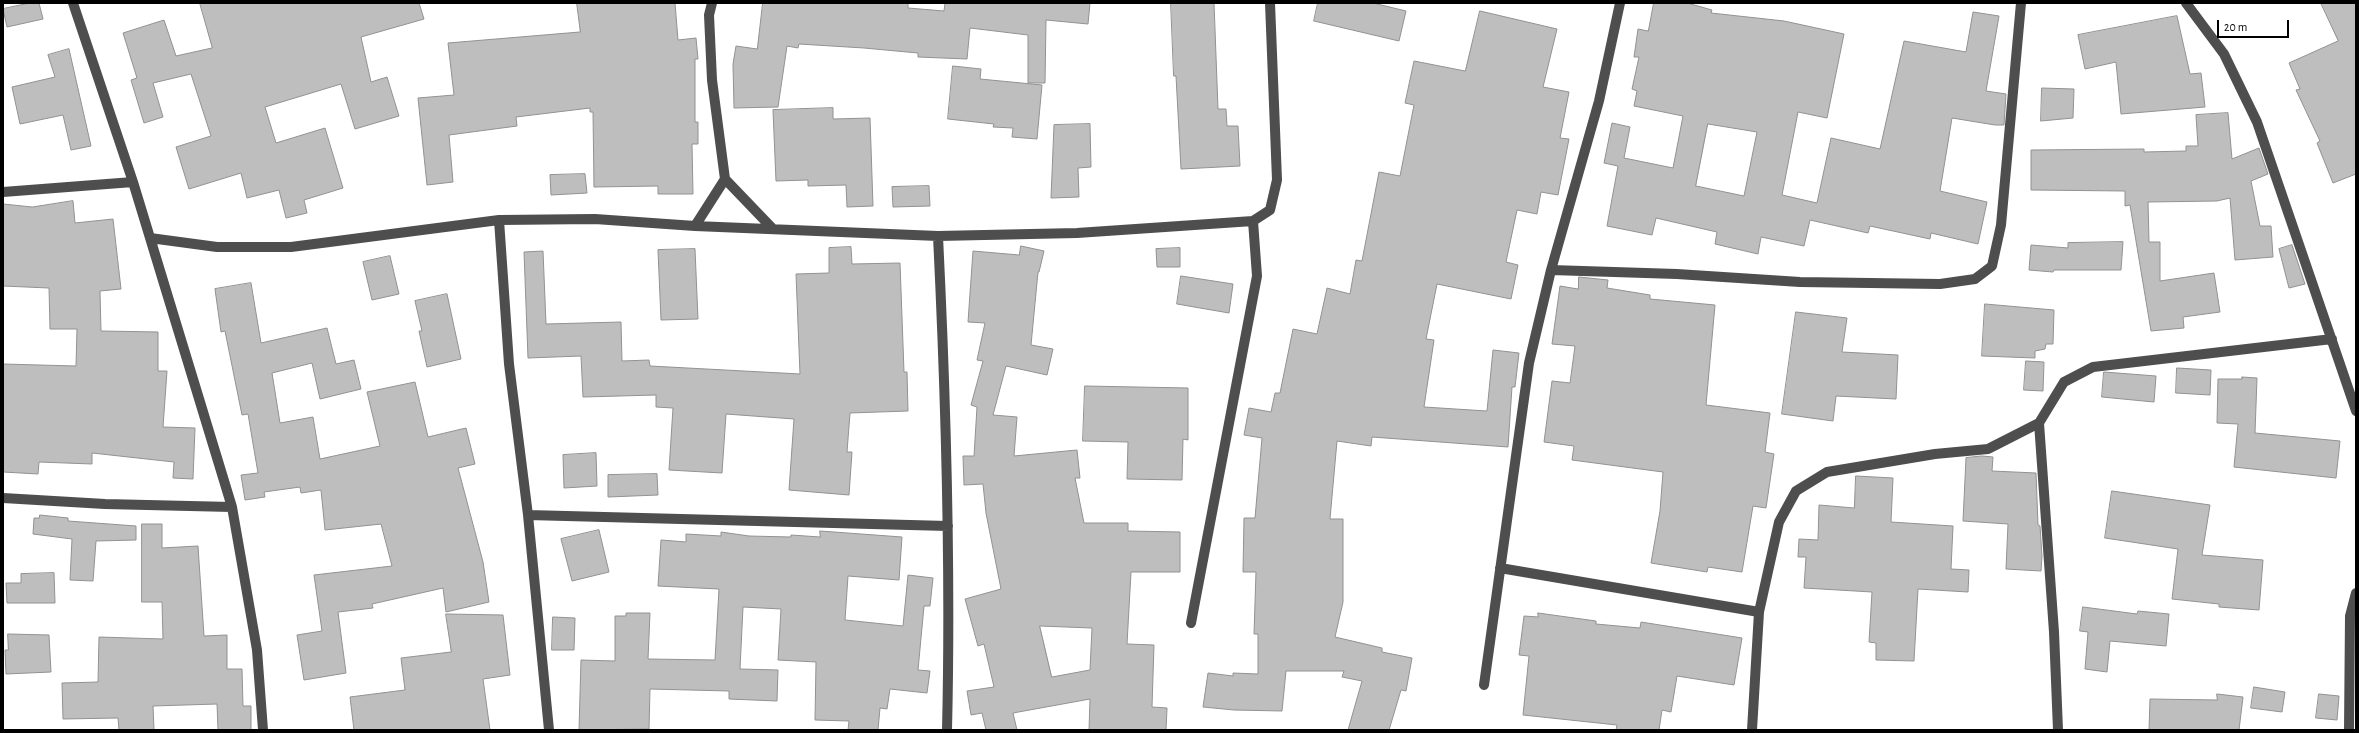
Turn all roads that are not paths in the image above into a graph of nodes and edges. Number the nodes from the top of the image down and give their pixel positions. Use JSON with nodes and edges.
{"nodes":[{"id":1,"x":73,"y":3,"type":"edge"},
{"id":2,"x":712,"y":3,"type":"edge"},
{"id":3,"x":1270,"y":3,"type":"edge"},
{"id":4,"x":1620,"y":3,"type":"edge"},
{"id":5,"x":2021,"y":3,"type":"edge"},
{"id":6,"x":2186,"y":3,"type":"edge"},
{"id":7,"x":725,"y":179,"type":"junction"},
{"id":8,"x":133,"y":182,"type":"junction"},
{"id":9,"x":3,"y":192,"type":"edge"},
{"id":10,"x":499,"y":220,"type":"junction"},
{"id":11,"x":1253,"y":221,"type":"junction"},
{"id":12,"x":695,"y":226,"type":"junction"},
{"id":13,"x":773,"y":229,"type":"junction"},
{"id":14,"x":938,"y":236,"type":"junction"},
{"id":15,"x":150,"y":238,"type":"junction"},
{"id":16,"x":1551,"y":270,"type":"junction"},
{"id":17,"x":2332,"y":339,"type":"junction"},
{"id":18,"x":2356,"y":411,"type":"edge"},
{"id":19,"x":2039,"y":423,"type":"junction"},
{"id":20,"x":3,"y":498,"type":"edge"},
{"id":21,"x":232,"y":508,"type":"junction"},
{"id":22,"x":528,"y":515,"type":"junction"},
{"id":23,"x":948,"y":526,"type":"junction"},
{"id":24,"x":1500,"y":568,"type":"junction"},
{"id":25,"x":2356,"y":593,"type":"edge"},
{"id":26,"x":1758,"y":612,"type":"junction"},
{"id":27,"x":1191,"y":623,"type":"dead end"},
{"id":28,"x":1484,"y":685,"type":"dead end"},
{"id":29,"x":263,"y":730,"type":"edge"},
{"id":30,"x":549,"y":730,"type":"edge"},
{"id":31,"x":947,"y":730,"type":"edge"},
{"id":32,"x":1752,"y":730,"type":"edge"},
{"id":33,"x":2058,"y":730,"type":"edge"},
{"id":34,"x":2349,"y":730,"type":"edge"}],
"edges":[{"from":1,"to":8,"type":"street"},
{"from":2,"to":7,"type":"street"},
{"from":3,"to":11,"type":"street"},
{"from":4,"to":16,"type":"street"},
{"from":5,"to":16,"type":"street"},
{"from":6,"to":17,"type":"street"},
{"from":7,"to":12,"type":"street"},
{"from":7,"to":13,"type":"street"},
{"from":8,"to":9,"type":"street"},
{"from":8,"to":15,"type":"street"},
{"from":10,"to":12,"type":"street"},
{"from":10,"to":15,"type":"street"},
{"from":10,"to":22,"type":"street"},
{"from":11,"to":14,"type":"street"},
{"from":11,"to":27,"type":"street"},
{"from":12,"to":13,"type":"street"},
{"from":13,"to":14,"type":"street"},
{"from":14,"to":23,"type":"street"},
{"from":15,"to":21,"type":"street"},
{"from":16,"to":24,"type":"street"},
{"from":17,"to":18,"type":"street"},
{"from":17,"to":19,"type":"street"},
{"from":19,"to":26,"type":"street"},
{"from":19,"to":33,"type":"street"},
{"from":20,"to":21,"type":"street"},
{"from":21,"to":29,"type":"street"},
{"from":22,"to":23,"type":"street"},
{"from":22,"to":30,"type":"street"},
{"from":23,"to":31,"type":"street"},
{"from":24,"to":26,"type":"street"},
{"from":24,"to":28,"type":"street"},
{"from":25,"to":34,"type":"street"},
{"from":26,"to":32,"type":"street"}]}
